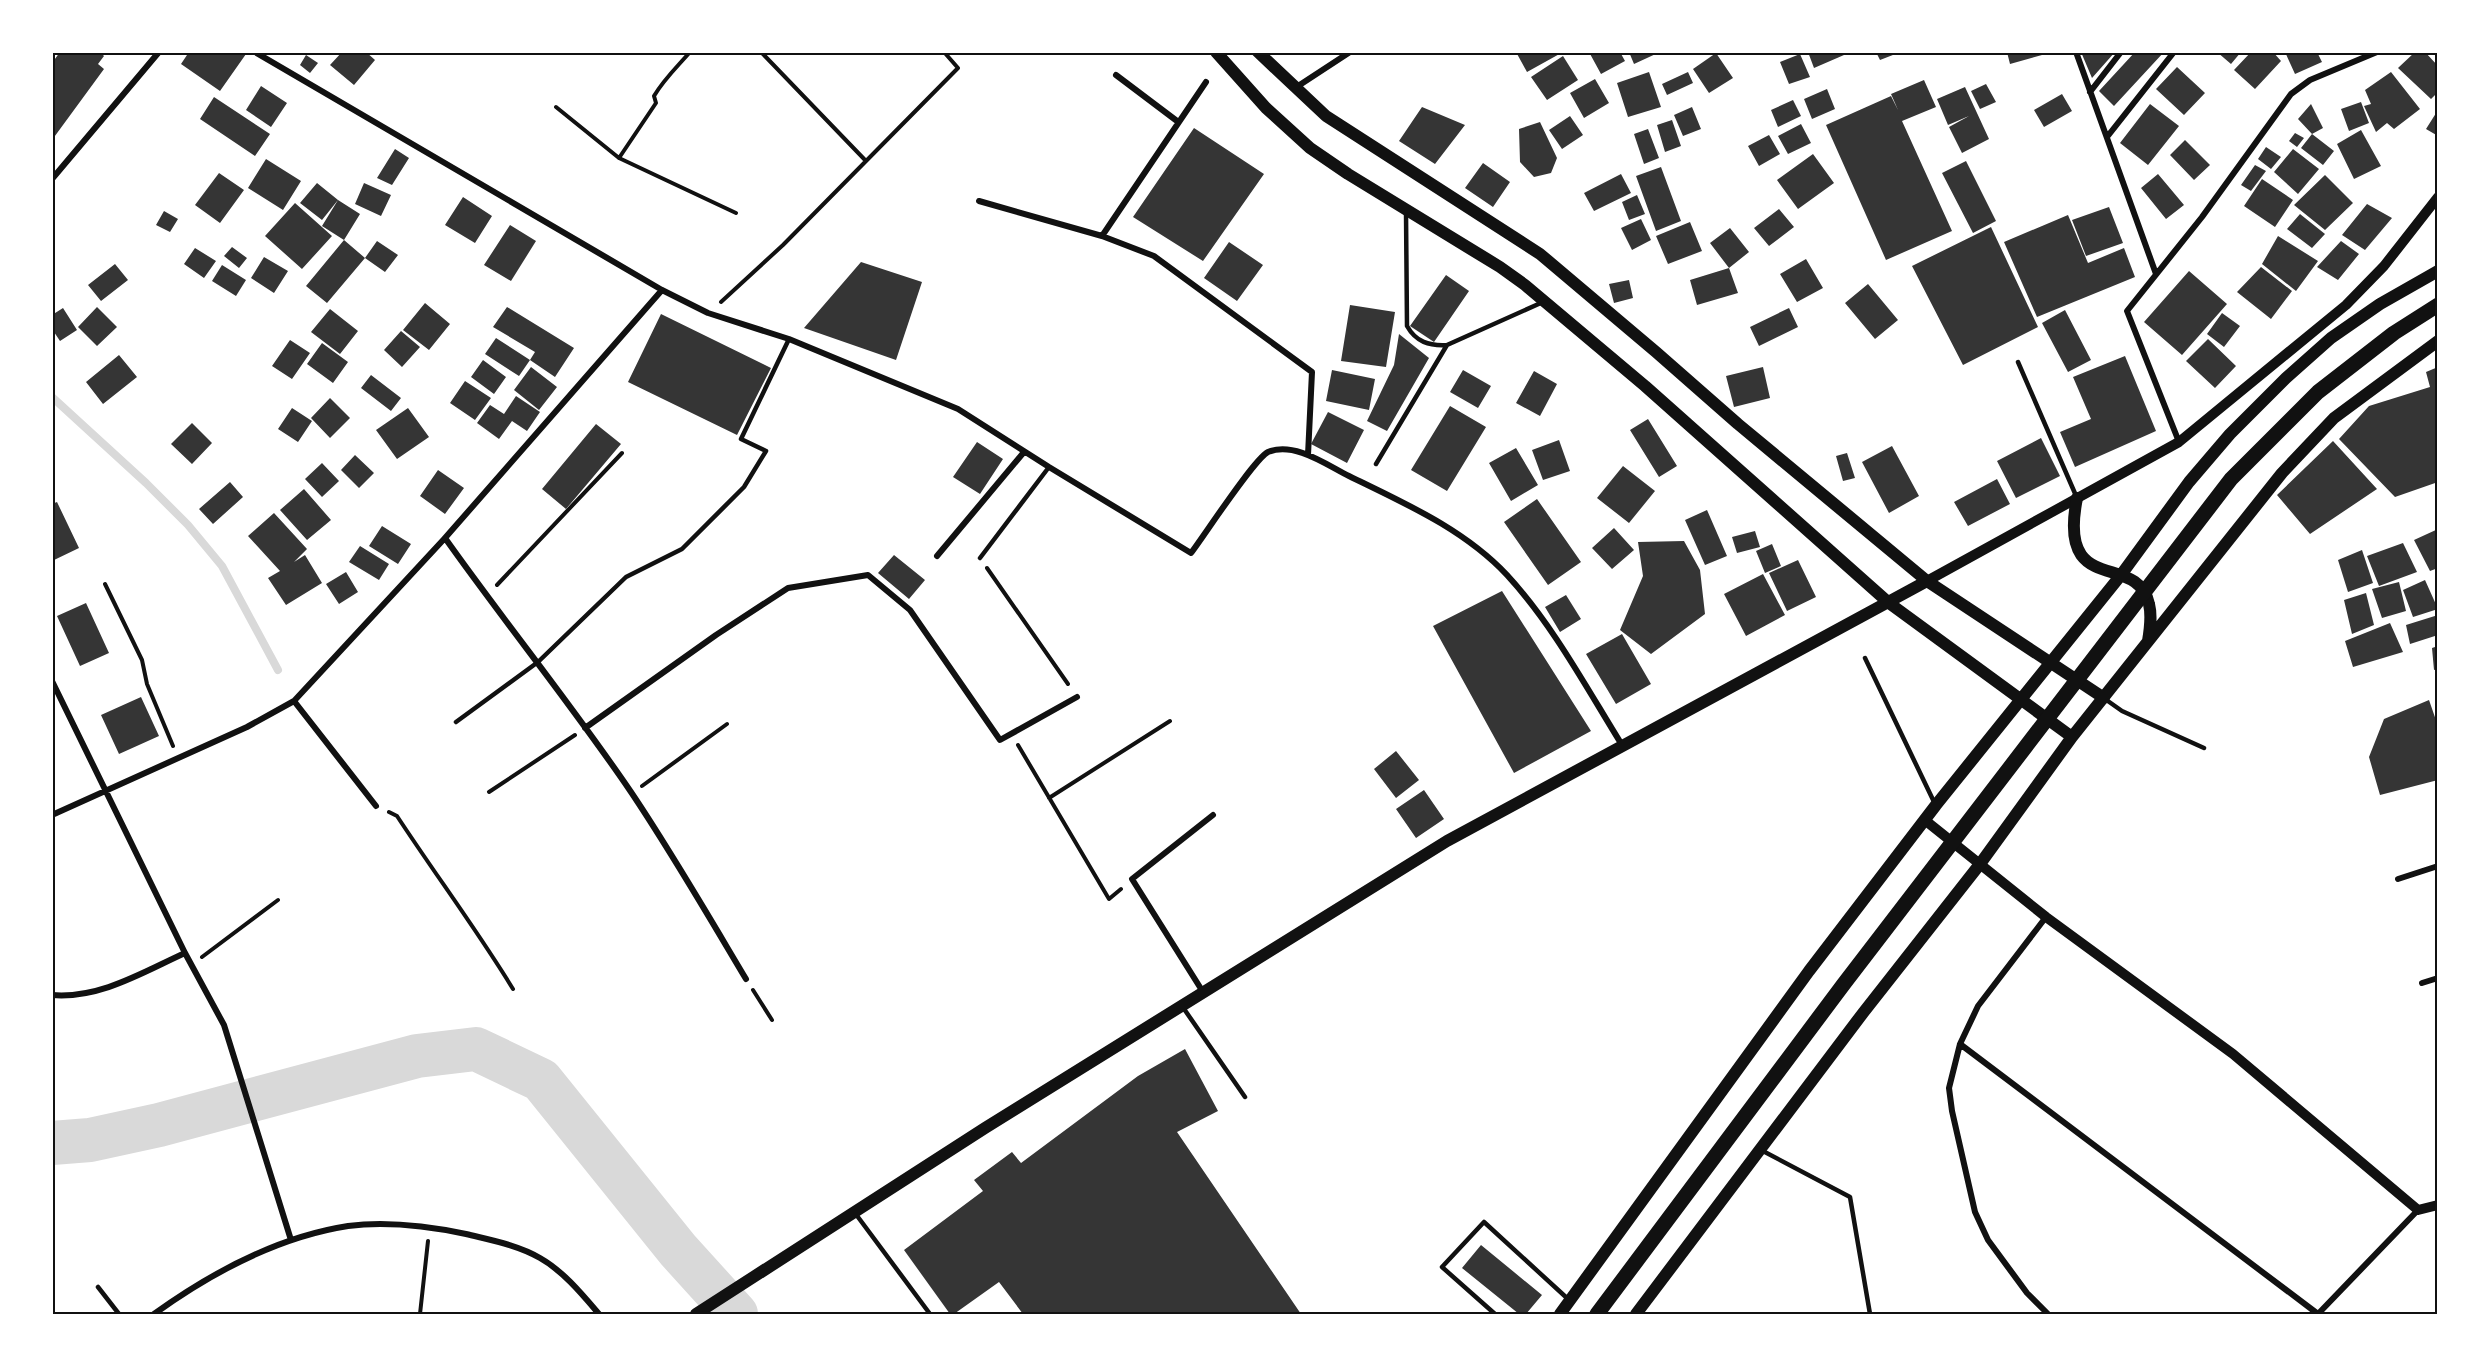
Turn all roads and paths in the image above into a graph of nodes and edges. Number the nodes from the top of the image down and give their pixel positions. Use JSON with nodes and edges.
{"nodes":[{"id":1,"x":159,"y":52,"type":"edge"},
{"id":2,"x":255,"y":52,"type":"edge"},
{"id":3,"x":690,"y":52,"type":"edge"},
{"id":4,"x":761,"y":52,"type":"edge"},
{"id":5,"x":944,"y":52,"type":"edge"},
{"id":6,"x":1216,"y":52,"type":"edge"},
{"id":7,"x":1258,"y":52,"type":"edge"},
{"id":8,"x":1350,"y":52,"type":"edge"},
{"id":9,"x":2076,"y":52,"type":"edge"},
{"id":10,"x":2121,"y":52,"type":"edge"},
{"id":11,"x":2174,"y":52,"type":"edge"},
{"id":12,"x":2377,"y":52,"type":"edge"},
{"id":13,"x":1116,"y":75,"type":"dead end"},
{"id":14,"x":1206,"y":81,"type":"dead end"},
{"id":15,"x":1295,"y":88,"type":"junction"},
{"id":16,"x":2090,"y":92,"type":"junction"},
{"id":17,"x":556,"y":107,"type":"dead end"},
{"id":18,"x":1178,"y":121,"type":"junction"},
{"id":19,"x":2107,"y":137,"type":"junction"},
{"id":20,"x":618,"y":158,"type":"junction"},
{"id":21,"x":866,"y":161,"type":"junction"},
{"id":22,"x":52,"y":178,"type":"edge"},
{"id":23,"x":2438,"y":197,"type":"edge"},
{"id":24,"x":979,"y":201,"type":"dead end"},
{"id":25,"x":1406,"y":210,"type":"junction"},
{"id":26,"x":736,"y":213,"type":"dead end"},
{"id":27,"x":1102,"y":236,"type":"junction"},
{"id":28,"x":2438,"y":270,"type":"edge"},
{"id":29,"x":2156,"y":274,"type":"junction"},
{"id":30,"x":662,"y":290,"type":"junction"},
{"id":31,"x":1544,"y":302,"type":"junction"},
{"id":32,"x":2438,"y":305,"type":"edge"},
{"id":33,"x":708,"y":313,"type":"junction"},
{"id":34,"x":789,"y":339,"type":"junction"},
{"id":35,"x":2438,"y":341,"type":"edge"},
{"id":36,"x":1447,"y":345,"type":"junction"},
{"id":37,"x":2018,"y":362,"type":"dead end"},
{"id":38,"x":2179,"y":442,"type":"junction"},
{"id":39,"x":1024,"y":452,"type":"junction"},
{"id":40,"x":622,"y":453,"type":"dead end"},
{"id":41,"x":1308,"y":455,"type":"junction"},
{"id":42,"x":1376,"y":464,"type":"dead end"},
{"id":43,"x":1049,"y":468,"type":"junction"},
{"id":44,"x":2077,"y":498,"type":"junction"},
{"id":45,"x":445,"y":538,"type":"junction"},
{"id":46,"x":937,"y":556,"type":"dead end"},
{"id":47,"x":980,"y":558,"type":"joint"},
{"id":48,"x":2121,"y":575,"type":"junction"},
{"id":49,"x":1927,"y":581,"type":"junction"},
{"id":50,"x":105,"y":584,"type":"dead end"},
{"id":51,"x":486,"y":597,"type":"junction"},
{"id":52,"x":1889,"y":603,"type":"junction"},
{"id":53,"x":2148,"y":643,"type":"junction"},
{"id":54,"x":1865,"y":658,"type":"dead end"},
{"id":55,"x":538,"y":662,"type":"junction"},
{"id":56,"x":2049,"y":663,"type":"junction"},
{"id":57,"x":52,"y":681,"type":"edge"},
{"id":58,"x":1077,"y":697,"type":"joint"},
{"id":59,"x":2104,"y":698,"type":"junction"},
{"id":60,"x":2023,"y":699,"type":"junction"},
{"id":61,"x":294,"y":701,"type":"junction"},
{"id":62,"x":456,"y":722,"type":"dead end"},
{"id":63,"x":1170,"y":722,"type":"dead end"},
{"id":64,"x":727,"y":724,"type":"dead end"},
{"id":65,"x":585,"y":728,"type":"junction"},
{"id":66,"x":1012,"y":734,"type":"junction"},
{"id":67,"x":2072,"y":737,"type":"junction"},
{"id":68,"x":1622,"y":745,"type":"junction"},
{"id":69,"x":2204,"y":748,"type":"dead end"},
{"id":70,"x":178,"y":758,"type":"junction"},
{"id":71,"x":106,"y":791,"type":"junction"},
{"id":72,"x":489,"y":792,"type":"dead end"},
{"id":73,"x":632,"y":794,"type":"junction"},
{"id":74,"x":1049,"y":798,"type":"junction"},
{"id":75,"x":1936,"y":805,"type":"junction"},
{"id":76,"x":376,"y":806,"type":"joint"},
{"id":77,"x":52,"y":815,"type":"edge"},
{"id":78,"x":1213,"y":815,"type":"dead end"},
{"id":79,"x":1926,"y":821,"type":"junction"},
{"id":80,"x":1980,"y":864,"type":"junction"},
{"id":81,"x":2438,"y":866,"type":"edge"},
{"id":82,"x":2398,"y":879,"type":"dead end"},
{"id":83,"x":1109,"y":899,"type":"dead end"},
{"id":84,"x":278,"y":900,"type":"dead end"},
{"id":85,"x":2046,"y":917,"type":"junction"},
{"id":86,"x":185,"y":953,"type":"junction"},
{"id":87,"x":192,"y":964,"type":"junction"},
{"id":88,"x":2438,"y":978,"type":"edge"},
{"id":89,"x":746,"y":979,"type":"joint"},
{"id":90,"x":2422,"y":982,"type":"dead end"},
{"id":91,"x":513,"y":989,"type":"dead end"},
{"id":92,"x":1203,"y":992,"type":"junction"},
{"id":93,"x":52,"y":995,"type":"edge"},
{"id":94,"x":1182,"y":1006,"type":"junction"},
{"id":95,"x":772,"y":1020,"type":"dead end"},
{"id":96,"x":1960,"y":1044,"type":"junction"},
{"id":97,"x":1245,"y":1097,"type":"dead end"},
{"id":98,"x":1760,"y":1149,"type":"junction"},
{"id":99,"x":2438,"y":1205,"type":"edge"},
{"id":100,"x":2418,"y":1210,"type":"junction"},
{"id":101,"x":855,"y":1213,"type":"junction"},
{"id":102,"x":429,"y":1227,"type":"junction"},
{"id":103,"x":291,"y":1240,"type":"junction"},
{"id":104,"x":98,"y":1287,"type":"dead end"},
{"id":105,"x":1570,"y":1301,"type":"junction"},
{"id":106,"x":119,"y":1314,"type":"edge"},
{"id":107,"x":154,"y":1314,"type":"edge"},
{"id":108,"x":420,"y":1314,"type":"edge"},
{"id":109,"x":599,"y":1314,"type":"edge"},
{"id":110,"x":696,"y":1314,"type":"edge"},
{"id":111,"x":930,"y":1314,"type":"edge"},
{"id":112,"x":1494,"y":1314,"type":"edge"},
{"id":113,"x":1560,"y":1314,"type":"edge"},
{"id":114,"x":1597,"y":1314,"type":"edge"},
{"id":115,"x":1639,"y":1314,"type":"edge"},
{"id":116,"x":1870,"y":1314,"type":"edge"},
{"id":117,"x":2048,"y":1314,"type":"edge"},
{"id":118,"x":2318,"y":1314,"type":"edge"}],
"edges":[{"from":1,"to":22,"type":"street"},
{"from":2,"to":30,"type":"street"},
{"from":3,"to":20,"type":"path"},
{"from":4,"to":21,"type":"path"},
{"from":5,"to":21,"type":"path"},
{"from":6,"to":25,"type":"main road"},
{"from":7,"to":15,"type":"main road"},
{"from":8,"to":15,"type":"street"},
{"from":9,"to":16,"type":"street"},
{"from":10,"to":16,"type":"street"},
{"from":11,"to":19,"type":"street"},
{"from":12,"to":29,"type":"street"},
{"from":13,"to":18,"type":"street"},
{"from":14,"to":18,"type":"street"},
{"from":15,"to":49,"type":"main road"},
{"from":16,"to":19,"type":"street"},
{"from":17,"to":20,"type":"path"},
{"from":18,"to":27,"type":"street"},
{"from":19,"to":29,"type":"street"},
{"from":20,"to":26,"type":"path"},
{"from":21,"to":33,"type":"path"},
{"from":23,"to":38,"type":"street"},
{"from":24,"to":27,"type":"street"},
{"from":25,"to":31,"type":"main road"},
{"from":25,"to":36,"type":"lane"},
{"from":27,"to":41,"type":"street"},
{"from":28,"to":48,"type":"main road"},
{"from":29,"to":38,"type":"street"},
{"from":30,"to":33,"type":"street"},
{"from":30,"to":45,"type":"street"},
{"from":31,"to":36,"type":"lane"},
{"from":31,"to":52,"type":"main road"},
{"from":32,"to":114,"type":"main road"},
{"from":33,"to":34,"type":"street"},
{"from":34,"to":39,"type":"street"},
{"from":34,"to":55,"type":"lane"},
{"from":35,"to":53,"type":"main road"},
{"from":36,"to":42,"type":"lane"},
{"from":37,"to":44,"type":"lane"},
{"from":38,"to":44,"type":"street"},
{"from":39,"to":43,"type":"street"},
{"from":39,"to":46,"type":"street"},
{"from":40,"to":51,"type":"path"},
{"from":41,"to":43,"type":"street"},
{"from":41,"to":68,"type":"street"},
{"from":43,"to":47,"type":"lane"},
{"from":44,"to":48,"type":"main road"},
{"from":44,"to":49,"type":"street"},
{"from":45,"to":51,"type":"street"},
{"from":45,"to":61,"type":"street"},
{"from":47,"to":58,"type":"path"},
{"from":48,"to":53,"type":"main road"},
{"from":48,"to":56,"type":"main road"},
{"from":49,"to":52,"type":"main road"},
{"from":49,"to":56,"type":"main road"},
{"from":50,"to":70,"type":"path"},
{"from":51,"to":55,"type":"street"},
{"from":52,"to":60,"type":"main road"},
{"from":52,"to":68,"type":"main road"},
{"from":53,"to":59,"type":"main road"},
{"from":54,"to":75,"type":"lane"},
{"from":55,"to":62,"type":"lane"},
{"from":55,"to":65,"type":"street"},
{"from":56,"to":59,"type":"main road"},
{"from":56,"to":60,"type":"main road"},
{"from":57,"to":71,"type":"street"},
{"from":58,"to":66,"type":"street"},
{"from":59,"to":67,"type":"main road"},
{"from":59,"to":69,"type":"lane"},
{"from":60,"to":67,"type":"main road"},
{"from":60,"to":75,"type":"main road"},
{"from":61,"to":70,"type":"street"},
{"from":61,"to":76,"type":"street"},
{"from":63,"to":74,"type":"path"},
{"from":64,"to":73,"type":"path"},
{"from":65,"to":66,"type":"street"},
{"from":65,"to":72,"type":"path"},
{"from":65,"to":73,"type":"street"},
{"from":66,"to":74,"type":"path"},
{"from":67,"to":80,"type":"main road"},
{"from":68,"to":92,"type":"main road"},
{"from":70,"to":71,"type":"street"},
{"from":71,"to":77,"type":"street"},
{"from":71,"to":86,"type":"street"},
{"from":73,"to":89,"type":"street"},
{"from":74,"to":83,"type":"path"},
{"from":75,"to":79,"type":"main road"},
{"from":76,"to":91,"type":"path"},
{"from":78,"to":92,"type":"street"},
{"from":79,"to":80,"type":"street"},
{"from":79,"to":105,"type":"main road"},
{"from":80,"to":85,"type":"street"},
{"from":80,"to":98,"type":"main road"},
{"from":81,"to":82,"type":"street"},
{"from":84,"to":87,"type":"path"},
{"from":85,"to":96,"type":"street"},
{"from":85,"to":100,"type":"street"},
{"from":86,"to":87,"type":"street"},
{"from":86,"to":93,"type":"street"},
{"from":87,"to":103,"type":"street"},
{"from":88,"to":90,"type":"street"},
{"from":89,"to":95,"type":"path"},
{"from":92,"to":94,"type":"main road"},
{"from":94,"to":97,"type":"lane"},
{"from":94,"to":101,"type":"main road"},
{"from":96,"to":117,"type":"street"},
{"from":96,"to":118,"type":"street"},
{"from":98,"to":115,"type":"main road"},
{"from":98,"to":116,"type":"lane"},
{"from":99,"to":100,"type":"street"},
{"from":100,"to":118,"type":"street"},
{"from":101,"to":110,"type":"main road"},
{"from":101,"to":111,"type":"lane"},
{"from":102,"to":103,"type":"street"},
{"from":102,"to":108,"type":"path"},
{"from":102,"to":109,"type":"street"},
{"from":103,"to":107,"type":"street"},
{"from":104,"to":106,"type":"lane"},
{"from":105,"to":112,"type":"lane"},
{"from":105,"to":113,"type":"main road"}]}
